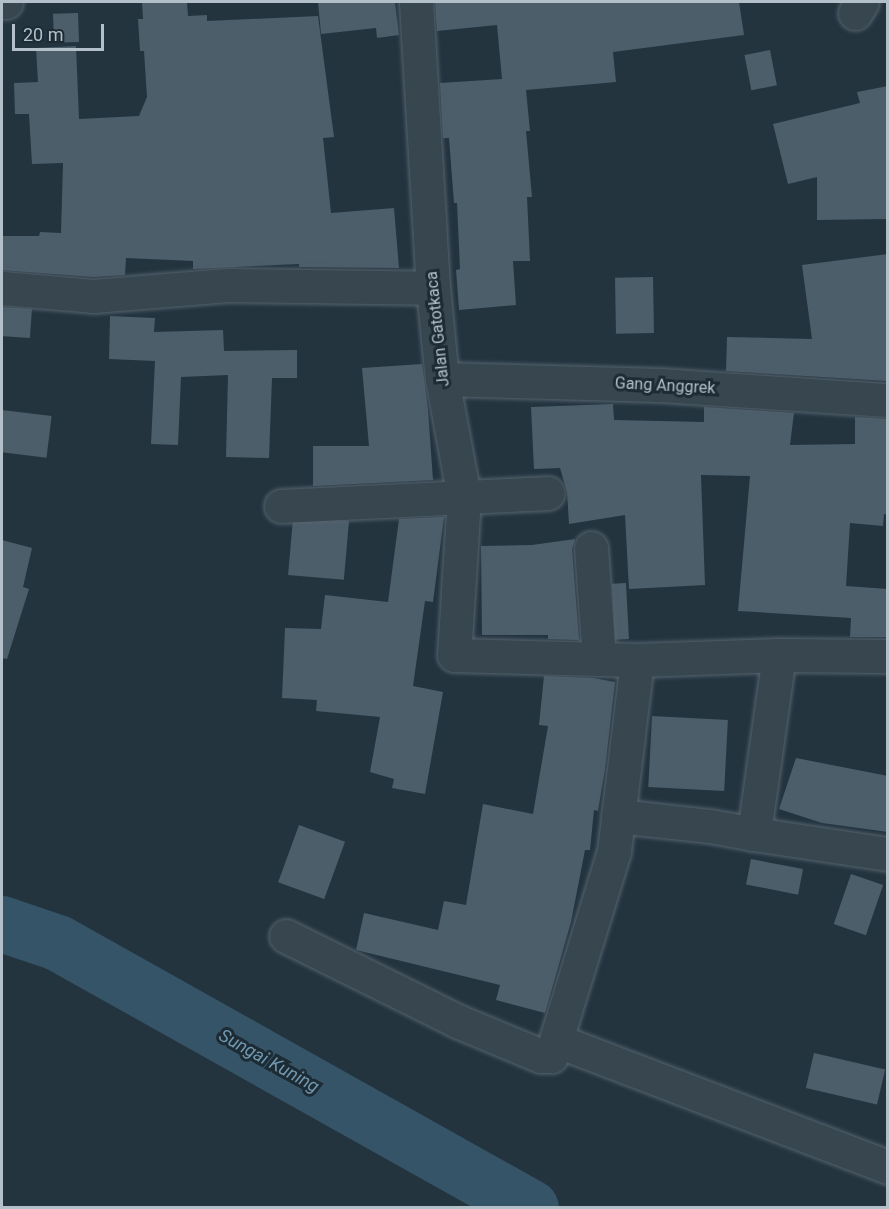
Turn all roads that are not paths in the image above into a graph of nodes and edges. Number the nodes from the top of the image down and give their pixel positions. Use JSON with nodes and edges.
{"nodes":[{"id":1,"x":416,"y":2,"type":"edge"},
{"id":2,"x":2,"y":288,"type":"edge"},
{"id":3,"x":433,"y":288,"type":"junction"},
{"id":4,"x":442,"y":379,"type":"junction"},
{"id":5,"x":888,"y":400,"type":"edge"},
{"id":6,"x":548,"y":493,"type":"dead end"},
{"id":7,"x":464,"y":497,"type":"junction"},
{"id":8,"x":280,"y":506,"type":"dead end"},
{"id":9,"x":591,"y":548,"type":"dead end"},
{"id":10,"x":779,"y":655,"type":"junction"},
{"id":11,"x":888,"y":656,"type":"edge"},
{"id":12,"x":599,"y":659,"type":"junction"},
{"id":13,"x":638,"y":660,"type":"junction"},
{"id":14,"x":618,"y":816,"type":"junction"},
{"id":15,"x":754,"y":834,"type":"junction"},
{"id":16,"x":888,"y":854,"type":"edge"},
{"id":17,"x":285,"y":936,"type":"dead end"},
{"id":18,"x":558,"y":1041,"type":"junction"},
{"id":19,"x":888,"y":1167,"type":"edge"}],
"edges":[{"from":1,"to":3,"type":"street","name":"Jalan Gatotkaca"},
{"from":2,"to":3,"type":"street"},
{"from":3,"to":4,"type":"street","name":"Jalan Gatotkaca"},
{"from":4,"to":5,"type":"street","name":"Gang Anggrek"},
{"from":4,"to":7,"type":"street","name":"Jalan Gatotkaca"},
{"from":6,"to":7,"type":"street"},
{"from":7,"to":8,"type":"street"},
{"from":7,"to":12,"type":"street","name":"Jalan Gatotkaca"},
{"from":9,"to":12,"type":"street"},
{"from":10,"to":11,"type":"street"},
{"from":10,"to":13,"type":"street"},
{"from":10,"to":15,"type":"street"},
{"from":12,"to":13,"type":"street"},
{"from":13,"to":14,"type":"street"},
{"from":14,"to":15,"type":"street"},
{"from":14,"to":18,"type":"street"},
{"from":15,"to":16,"type":"street"},
{"from":17,"to":18,"type":"street"},
{"from":18,"to":19,"type":"street"}]}
